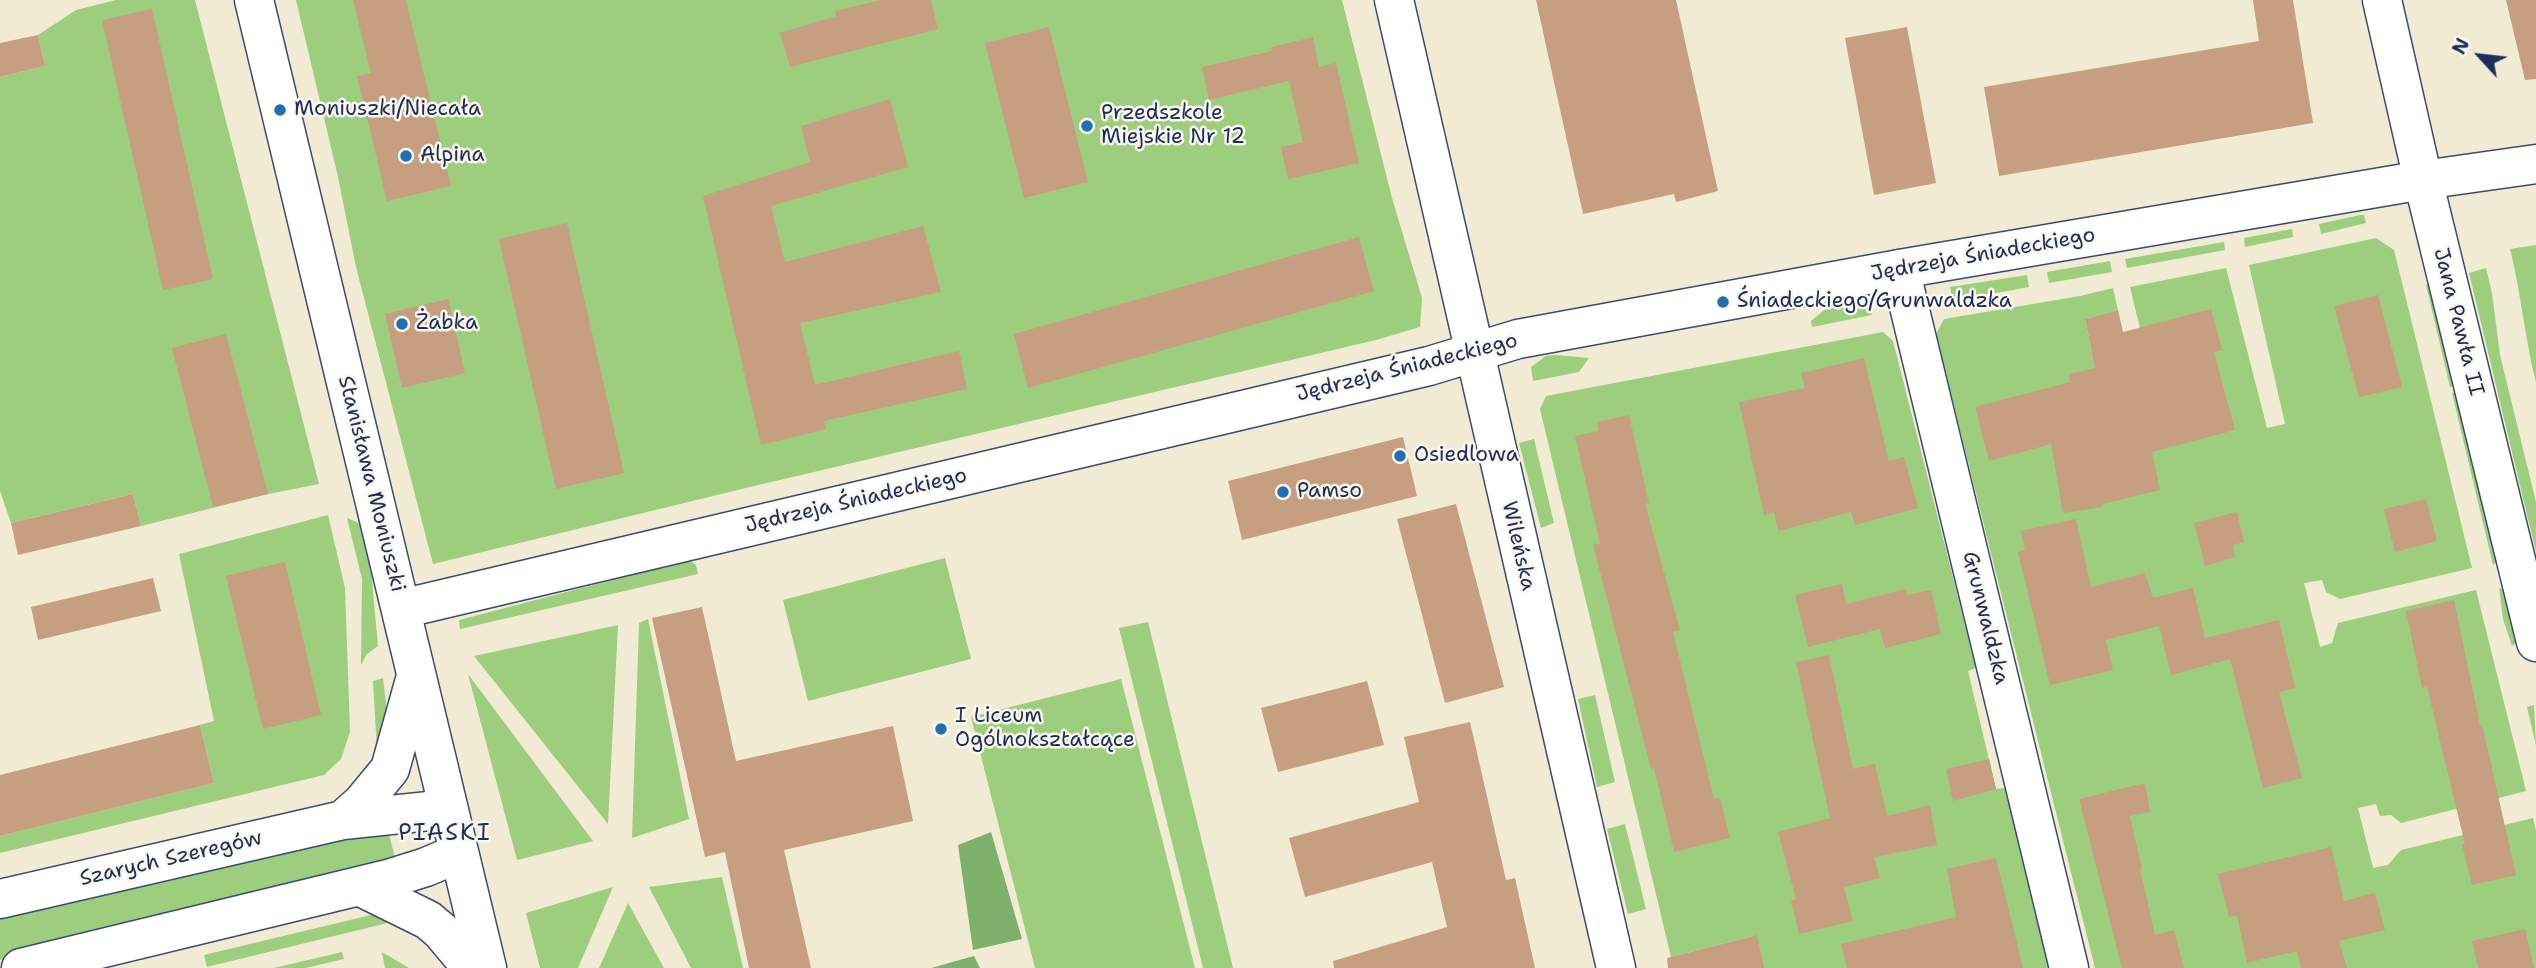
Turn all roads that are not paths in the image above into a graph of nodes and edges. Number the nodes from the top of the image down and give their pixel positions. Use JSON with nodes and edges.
{"nodes":[{"id":1,"x":254,"y":0,"type":"edge"},
{"id":2,"x":1394,"y":0,"type":"edge"},
{"id":3,"x":2382,"y":0,"type":"edge"},
{"id":4,"x":2536,"y":164,"type":"edge"},
{"id":5,"x":2423,"y":180,"type":"junction"},
{"id":6,"x":1900,"y":269,"type":"junction"},
{"id":7,"x":1474,"y":352,"type":"junction"},
{"id":8,"x":401,"y":609,"type":"junction"},
{"id":9,"x":2536,"y":642,"type":"edge"},
{"id":10,"x":416,"y":676,"type":"junction"},
{"id":11,"x":448,"y":809,"type":"junction"},
{"id":12,"x":343,"y":820,"type":"junction"},
{"id":13,"x":459,"y":853,"type":"junction"},
{"id":14,"x":359,"y":886,"type":"junction"},
{"id":15,"x":0,"y":899,"type":"edge"},
{"id":16,"x":20,"y":968,"type":"edge"},
{"id":17,"x":472,"y":968,"type":"edge"},
{"id":18,"x":487,"y":968,"type":"edge"},
{"id":19,"x":1616,"y":968,"type":"edge"},
{"id":20,"x":2069,"y":968,"type":"edge"}],
"edges":[{"from":1,"to":8,"type":"street","name":"Stanisława Moniuszki"},
{"from":2,"to":7,"type":"street","name":"Wileńska"},
{"from":3,"to":5,"type":"street","name":"Jana Pawła II"},
{"from":4,"to":5,"type":"street","name":"Jędrzeja Śniadeckiego"},
{"from":5,"to":6,"type":"street","name":"Jędrzeja Śniadeckiego"},
{"from":5,"to":9,"type":"street","name":"Jana Pawła II"},
{"from":6,"to":7,"type":"street","name":"Jędrzeja Śniadeckiego"},
{"from":6,"to":20,"type":"street","name":"Grunwaldzka"},
{"from":7,"to":8,"type":"street","name":"Jędrzeja Śniadeckiego"},
{"from":7,"to":19,"type":"street","name":"Wileńska"},
{"from":8,"to":10,"type":"street","name":"Stanisława Moniuszki"},
{"from":10,"to":11,"type":"street","name":"Stanisława Moniuszki"},
{"from":10,"to":12,"type":"street"},
{"from":11,"to":12,"type":"street","name":"Szarych Szeregów"},
{"from":11,"to":13,"type":"street","name":"Stanisława Moniuszki"},
{"from":12,"to":15,"type":"street","name":"Szarych Szeregów"},
{"from":13,"to":14,"type":"street"},
{"from":13,"to":18,"type":"street","name":"Stanisława Moniuszki"},
{"from":14,"to":16,"type":"street"},
{"from":14,"to":17,"type":"street"}]}
